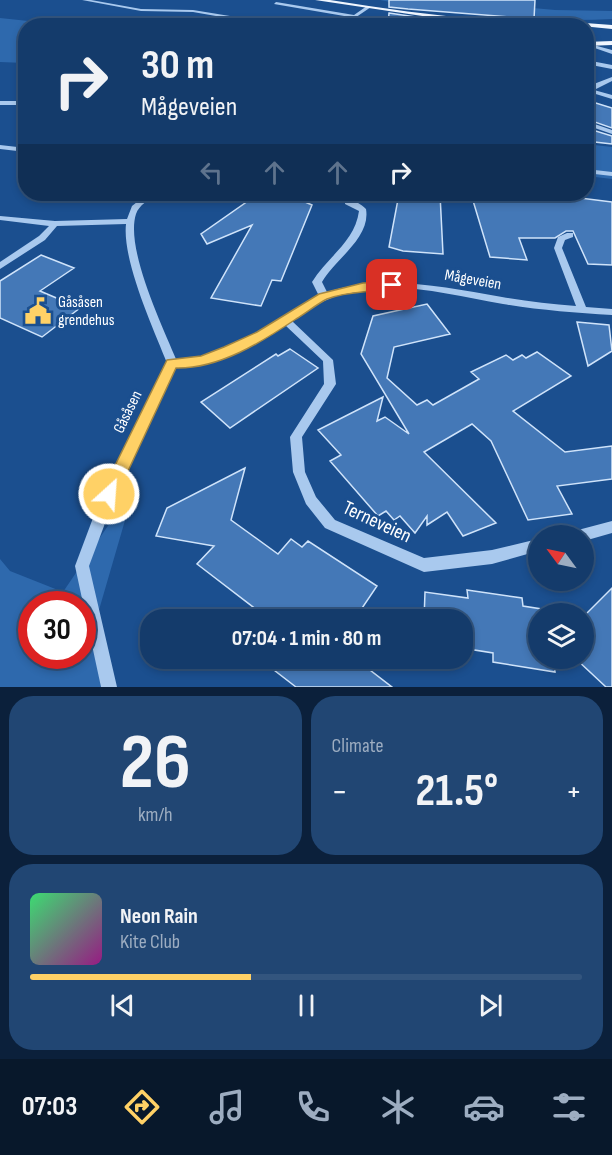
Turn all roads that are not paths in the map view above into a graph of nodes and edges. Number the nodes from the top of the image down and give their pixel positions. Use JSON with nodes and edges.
{"nodes":[{"id":1,"x":84,"y":0,"type":"edge"},
{"id":2,"x":318,"y":0,"type":"edge"},
{"id":3,"x":552,"y":0,"type":"edge"},
{"id":4,"x":591,"y":0,"type":"edge"},
{"id":5,"x":276,"y":3,"type":"dead end"},
{"id":6,"x":369,"y":7,"type":"junction"},
{"id":7,"x":354,"y":15,"type":"junction"},
{"id":8,"x":437,"y":17,"type":"junction"},
{"id":9,"x":233,"y":18,"type":"edge"},
{"id":10,"x":350,"y":18,"type":"edge"},
{"id":11,"x":442,"y":18,"type":"edge"},
{"id":12,"x":448,"y":18,"type":"edge"},
{"id":13,"x":612,"y":22,"type":"edge"},
{"id":14,"x":594,"y":23,"type":"edge"},
{"id":15,"x":594,"y":25,"type":"edge"},
{"id":16,"x":612,"y":27,"type":"edge"},
{"id":17,"x":612,"y":43,"type":"edge"},
{"id":18,"x":594,"y":44,"type":"edge"},
{"id":19,"x":594,"y":46,"type":"edge"},
{"id":20,"x":612,"y":52,"type":"edge"},
{"id":21,"x":594,"y":64,"type":"edge"},
{"id":22,"x":612,"y":67,"type":"edge"},
{"id":23,"x":612,"y":79,"type":"edge"},
{"id":24,"x":594,"y":86,"type":"edge"},
{"id":25,"x":594,"y":91,"type":"edge"},
{"id":26,"x":612,"y":97,"type":"edge"},
{"id":27,"x":0,"y":102,"type":"edge"},
{"id":28,"x":18,"y":103,"type":"edge"},
{"id":29,"x":594,"y":126,"type":"edge"},
{"id":30,"x":612,"y":132,"type":"edge"},
{"id":31,"x":0,"y":147,"type":"edge"},
{"id":32,"x":18,"y":149,"type":"edge"},
{"id":33,"x":594,"y":172,"type":"edge"},
{"id":34,"x":612,"y":174,"type":"edge"},
{"id":35,"x":144,"y":201,"type":"edge"},
{"id":36,"x":348,"y":202,"type":"dead end"},
{"id":37,"x":0,"y":218,"type":"edge"},
{"id":38,"x":132,"y":221,"type":"junction"},
{"id":39,"x":55,"y":224,"type":"junction"},
{"id":40,"x":570,"y":235,"type":"dead end"},
{"id":41,"x":0,"y":266,"type":"edge"},
{"id":42,"x":324,"y":296,"type":"junction"},
{"id":43,"x":582,"y":310,"type":"junction"},
{"id":44,"x":612,"y":312,"type":"edge"},
{"id":45,"x":285,"y":320,"type":"junction"},
{"id":46,"x":172,"y":363,"type":"junction"},
{"id":47,"x":612,"y":527,"type":"edge"},
{"id":48,"x":594,"y":532,"type":"edge"},
{"id":49,"x":528,"y":548,"type":"edge"},
{"id":50,"x":109,"y":687,"type":"edge"}],
"edges":[{"from":1,"to":9,"type":"street"},
{"from":2,"to":6,"type":"main road"},
{"from":3,"to":4,"type":"street"},
{"from":5,"to":7,"type":"street"},
{"from":6,"to":7,"type":"street"},
{"from":6,"to":8,"type":"main road"},
{"from":7,"to":10,"type":"street"},
{"from":8,"to":11,"type":"main road"},
{"from":8,"to":12,"type":"main road"},
{"from":13,"to":14,"type":"main road"},
{"from":15,"to":16,"type":"main road"},
{"from":17,"to":18,"type":"main road"},
{"from":19,"to":20,"type":"street"},
{"from":21,"to":22,"type":"street"},
{"from":23,"to":24,"type":"street"},
{"from":25,"to":26,"type":"street"},
{"from":27,"to":28,"type":"street"},
{"from":29,"to":30,"type":"street"},
{"from":31,"to":32,"type":"street"},
{"from":33,"to":34,"type":"street"},
{"from":35,"to":38,"type":"street"},
{"from":36,"to":42,"type":"street"},
{"from":37,"to":39,"type":"street"},
{"from":38,"to":39,"type":"street"},
{"from":38,"to":46,"type":"street"},
{"from":39,"to":41,"type":"street"},
{"from":40,"to":43,"type":"street"},
{"from":42,"to":43,"type":"street","name":"Mågeveien"},
{"from":42,"to":45,"type":"street","name":"Mågeveien"},
{"from":43,"to":44,"type":"street","name":"Mågeveien"},
{"from":45,"to":46,"type":"street","name":"Mågeveien"},
{"from":45,"to":49,"type":"street","name":"Terneveien"},
{"from":46,"to":50,"type":"street","name":"Gåsåsen"},
{"from":47,"to":48,"type":"street"}]}
